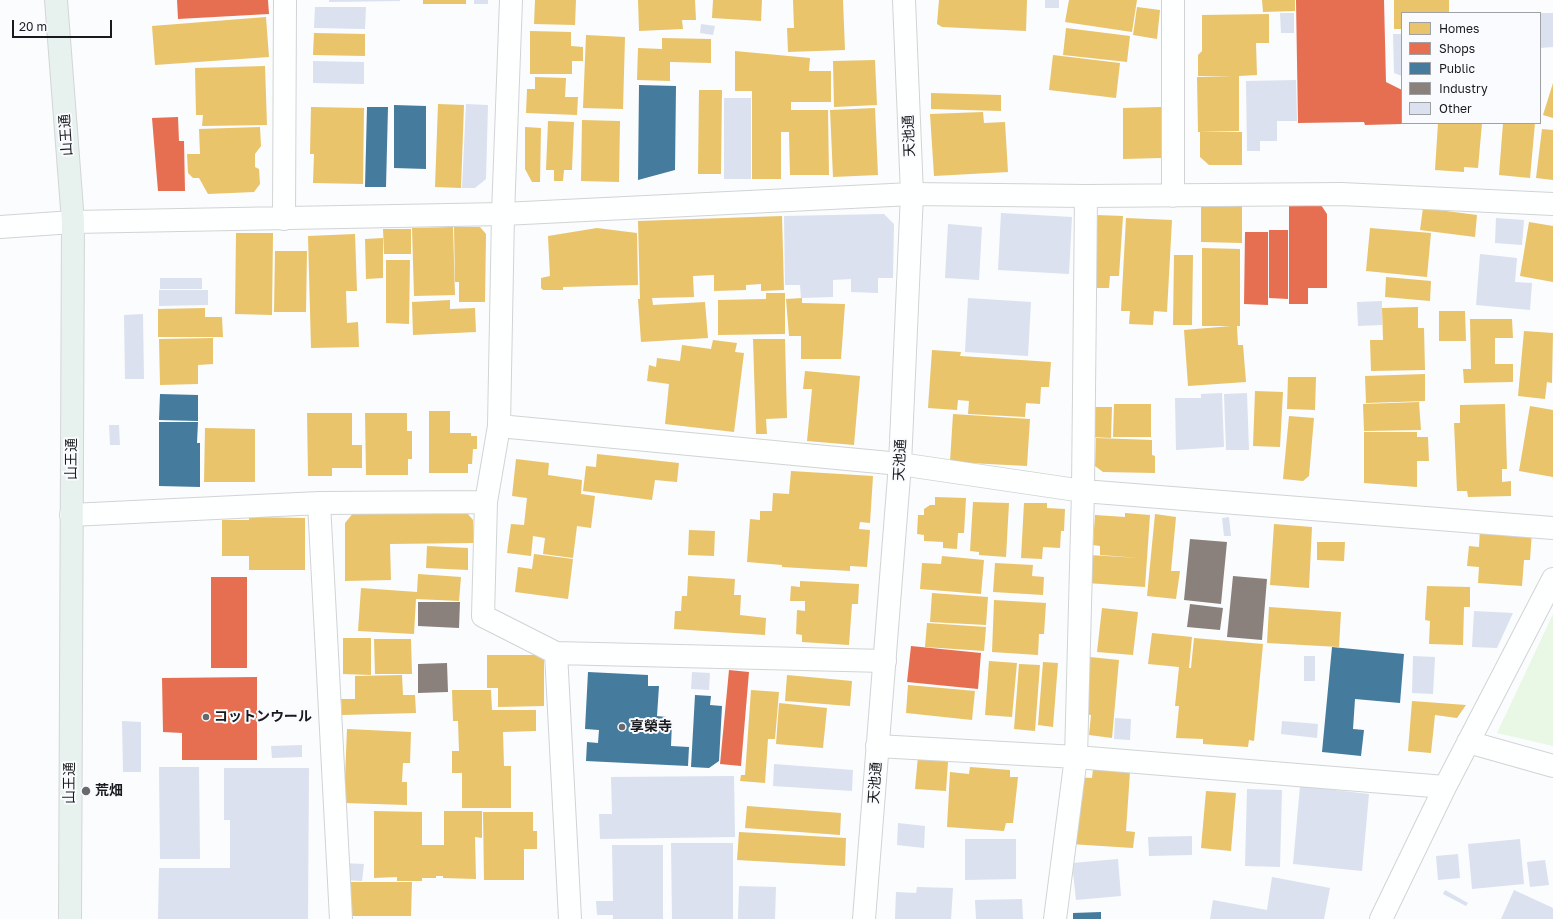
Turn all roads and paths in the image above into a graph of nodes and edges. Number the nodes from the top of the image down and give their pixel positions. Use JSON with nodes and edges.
{"nodes":[{"id":1,"x":56,"y":0,"type":"edge"},
{"id":2,"x":285,"y":0,"type":"edge"},
{"id":3,"x":511,"y":0,"type":"edge"},
{"id":4,"x":904,"y":0,"type":"edge"},
{"id":5,"x":1173,"y":0,"type":"edge"},
{"id":6,"x":912,"y":194,"type":"junction"},
{"id":7,"x":1086,"y":196,"type":"junction"},
{"id":8,"x":1173,"y":196,"type":"junction"},
{"id":9,"x":1553,"y":204,"type":"edge"},
{"id":10,"x":502,"y":214,"type":"junction"},
{"id":11,"x":284,"y":219,"type":"junction"},
{"id":12,"x":73,"y":222,"type":"junction"},
{"id":13,"x":0,"y":226,"type":"edge"},
{"id":14,"x":499,"y":426,"type":"junction"},
{"id":15,"x":900,"y":464,"type":"junction"},
{"id":16,"x":1083,"y":491,"type":"junction"},
{"id":17,"x":486,"y":502,"type":"junction"},
{"id":18,"x":319,"y":503,"type":"junction"},
{"id":19,"x":71,"y":515,"type":"junction"},
{"id":20,"x":1553,"y":528,"type":"edge"},
{"id":21,"x":1553,"y":579,"type":"edge"},
{"id":22,"x":556,"y":653,"type":"junction"},
{"id":23,"x":885,"y":661,"type":"junction"},
{"id":24,"x":1468,"y":742,"type":"junction"},
{"id":25,"x":878,"y":746,"type":"junction"},
{"id":26,"x":1076,"y":757,"type":"junction"},
{"id":27,"x":1553,"y":766,"type":"edge"},
{"id":28,"x":1445,"y":787,"type":"junction"},
{"id":29,"x":70,"y":919,"type":"edge"},
{"id":30,"x":341,"y":919,"type":"edge"},
{"id":31,"x":570,"y":919,"type":"edge"},
{"id":32,"x":864,"y":919,"type":"edge"},
{"id":33,"x":1055,"y":919,"type":"edge"},
{"id":34,"x":1381,"y":919,"type":"edge"}],
"edges":[{"from":1,"to":12,"type":"main road","name":"山王通"},
{"from":2,"to":11,"type":"street"},
{"from":3,"to":10,"type":"street"},
{"from":4,"to":6,"type":"street","name":"天池通"},
{"from":5,"to":8,"type":"street"},
{"from":6,"to":7,"type":"street"},
{"from":6,"to":10,"type":"street"},
{"from":6,"to":15,"type":"street","name":"天池通"},
{"from":7,"to":8,"type":"street"},
{"from":7,"to":16,"type":"street"},
{"from":8,"to":9,"type":"street"},
{"from":10,"to":11,"type":"street"},
{"from":10,"to":14,"type":"street"},
{"from":11,"to":12,"type":"street"},
{"from":12,"to":13,"type":"street"},
{"from":12,"to":19,"type":"main road","name":"山王通"},
{"from":14,"to":15,"type":"street"},
{"from":14,"to":17,"type":"street"},
{"from":15,"to":16,"type":"street"},
{"from":15,"to":23,"type":"street","name":"天池通"},
{"from":16,"to":20,"type":"street"},
{"from":16,"to":26,"type":"street"},
{"from":17,"to":18,"type":"street"},
{"from":17,"to":22,"type":"street"},
{"from":18,"to":19,"type":"street"},
{"from":18,"to":30,"type":"street"},
{"from":19,"to":29,"type":"main road","name":"山王通"},
{"from":21,"to":24,"type":"street"},
{"from":22,"to":23,"type":"street"},
{"from":22,"to":31,"type":"street"},
{"from":23,"to":25,"type":"street","name":"天池通"},
{"from":24,"to":27,"type":"street"},
{"from":24,"to":28,"type":"street"},
{"from":25,"to":26,"type":"street"},
{"from":25,"to":32,"type":"street","name":"天池通"},
{"from":26,"to":28,"type":"street"},
{"from":26,"to":33,"type":"street"},
{"from":28,"to":34,"type":"street"}]}
